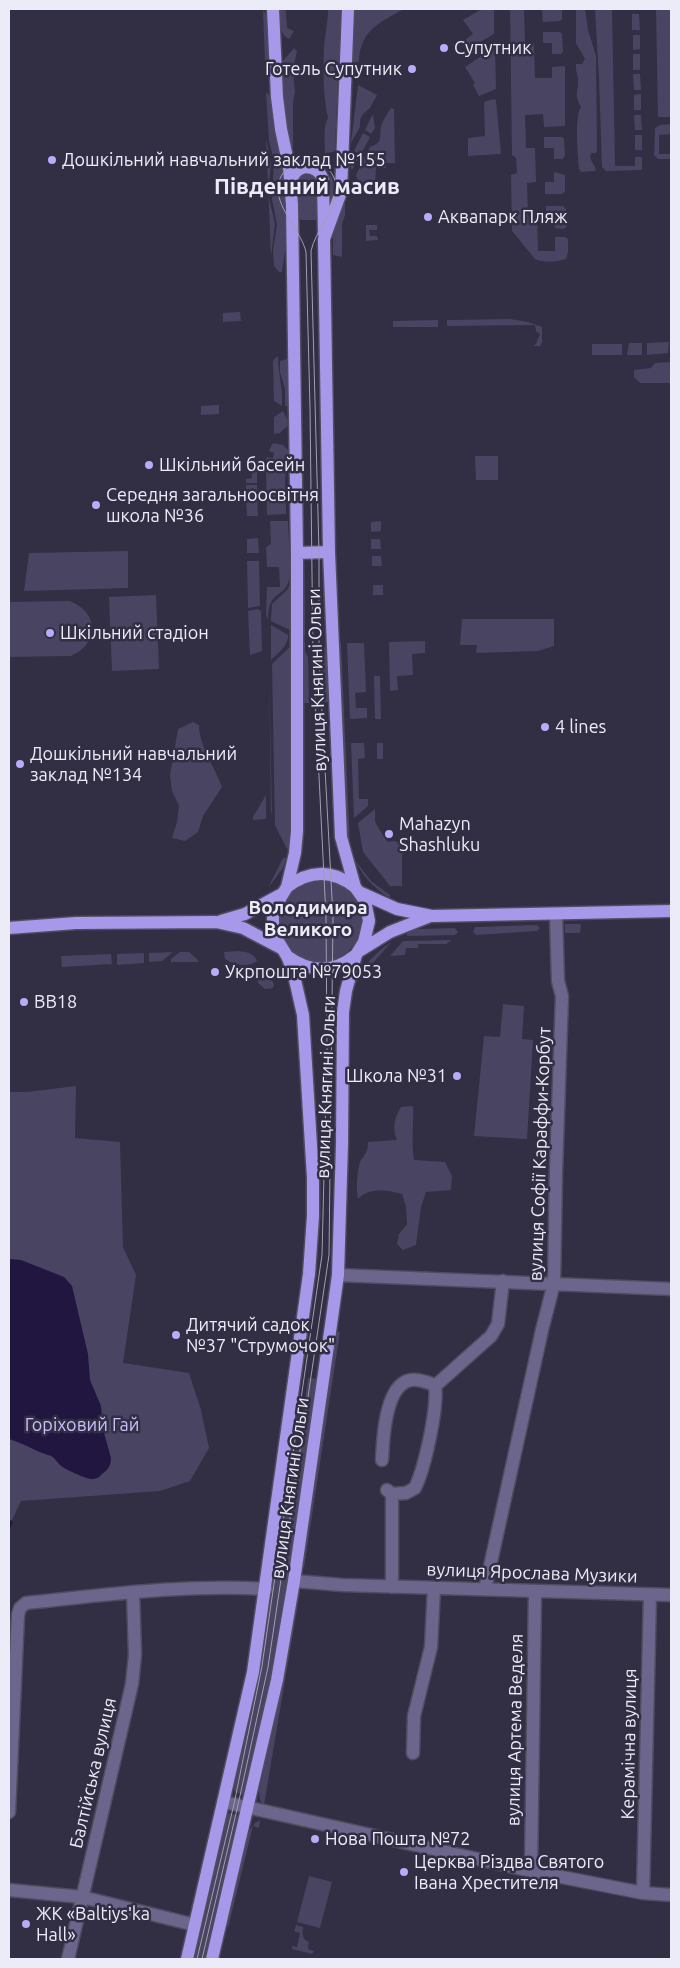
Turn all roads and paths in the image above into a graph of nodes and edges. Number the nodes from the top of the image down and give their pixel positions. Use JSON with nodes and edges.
{"nodes":[{"id":1,"x":273,"y":9,"type":"edge"},
{"id":2,"x":348,"y":9,"type":"edge"},
{"id":3,"x":290,"y":185,"type":"junction"},
{"id":4,"x":324,"y":239,"type":"junction"},
{"id":5,"x":329,"y":552,"type":"junction"},
{"id":6,"x":297,"y":553,"type":"junction"},
{"id":7,"x":357,"y":889,"type":"junction"},
{"id":8,"x":284,"y":891,"type":"junction"},
{"id":9,"x":671,"y":912,"type":"edge"},
{"id":10,"x":556,"y":914,"type":"junction"},
{"id":11,"x":432,"y":916,"type":"junction"},
{"id":12,"x":216,"y":922,"type":"junction"},
{"id":13,"x":9,"y":928,"type":"edge"},
{"id":14,"x":284,"y":952,"type":"junction"},
{"id":15,"x":357,"y":953,"type":"junction"},
{"id":16,"x":338,"y":1275,"type":"junction"},
{"id":17,"x":503,"y":1281,"type":"junction"},
{"id":18,"x":554,"y":1283,"type":"junction"},
{"id":19,"x":671,"y":1289,"type":"edge"},
{"id":20,"x":435,"y":1386,"type":"junction"},
{"id":21,"x":382,"y":1460,"type":"dead end"},
{"id":22,"x":294,"y":1581,"type":"junction"},
{"id":23,"x":392,"y":1587,"type":"junction"},
{"id":24,"x":434,"y":1588,"type":"junction"},
{"id":25,"x":266,"y":1589,"type":"junction"},
{"id":26,"x":485,"y":1590,"type":"junction"},
{"id":27,"x":534,"y":1591,"type":"junction"},
{"id":28,"x":133,"y":1592,"type":"junction"},
{"id":29,"x":650,"y":1595,"type":"junction"},
{"id":30,"x":671,"y":1595,"type":"edge"},
{"id":31,"x":413,"y":1753,"type":"dead end"},
{"id":32,"x":224,"y":1802,"type":"junction"},
{"id":33,"x":248,"y":1807,"type":"junction"},
{"id":34,"x":9,"y":1812,"type":"edge"},
{"id":35,"x":531,"y":1871,"type":"junction"},
{"id":36,"x":9,"y":1890,"type":"edge"},
{"id":37,"x":643,"y":1893,"type":"junction"},
{"id":38,"x":671,"y":1895,"type":"edge"},
{"id":39,"x":82,"y":1897,"type":"junction"},
{"id":40,"x":195,"y":1925,"type":"junction"},
{"id":41,"x":68,"y":1959,"type":"edge"},
{"id":42,"x":187,"y":1959,"type":"edge"},
{"id":43,"x":212,"y":1959,"type":"edge"}],
"edges":[{"from":1,"to":3,"type":"main road","name":"вулиця Княгині Ольги"},
{"from":2,"to":4,"type":"main road","name":"вулиця Княгині Ольги"},
{"from":3,"to":4,"type":"main road"},
{"from":3,"to":6,"type":"main road","name":"вулиця Княгині Ольги"},
{"from":4,"to":5,"type":"main road","name":"вулиця Княгині Ольги"},
{"from":5,"to":6,"type":"main road"},
{"from":5,"to":7,"type":"main road","name":"вулиця Княгині Ольги"},
{"from":6,"to":8,"type":"main road","name":"вулиця Княгині Ольги"},
{"from":7,"to":8,"type":"main road"},
{"from":7,"to":11,"type":"main road"},
{"from":7,"to":15,"type":"main road","name":"вулиця Княгині Ольги"},
{"from":8,"to":12,"type":"main road"},
{"from":8,"to":14,"type":"main road","name":"вулиця Княгині Ольги"},
{"from":9,"to":10,"type":"main road"},
{"from":10,"to":11,"type":"main road"},
{"from":10,"to":18,"type":"street","name":"вулиця Софії Караффи-Корбут"},
{"from":11,"to":15,"type":"main road"},
{"from":12,"to":13,"type":"main road"},
{"from":12,"to":14,"type":"main road"},
{"from":14,"to":15,"type":"main road"},
{"from":14,"to":25,"type":"main road","name":"вулиця Княгині Ольги"},
{"from":15,"to":16,"type":"main road","name":"вулиця Княгині Ольги"},
{"from":16,"to":17,"type":"street"},
{"from":16,"to":22,"type":"main road","name":"вулиця Княгині Ольги"},
{"from":17,"to":18,"type":"street"},
{"from":17,"to":20,"type":"street"},
{"from":18,"to":19,"type":"street"},
{"from":18,"to":26,"type":"street","name":"вулиця Софії Караффи-Корбут"},
{"from":20,"to":21,"type":"street"},
{"from":20,"to":23,"type":"street"},
{"from":22,"to":23,"type":"street","name":"вулиця Ярослава Музики"},
{"from":22,"to":33,"type":"main road","name":"вулиця Княгині Ольги"},
{"from":23,"to":24,"type":"street","name":"вулиця Ярослава Музики"},
{"from":24,"to":26,"type":"street","name":"вулиця Ярослава Музики"},
{"from":24,"to":31,"type":"street"},
{"from":25,"to":28,"type":"street"},
{"from":25,"to":32,"type":"main road","name":"вулиця Княгині Ольги"},
{"from":26,"to":27,"type":"street","name":"вулиця Ярослава Музики"},
{"from":27,"to":29,"type":"street","name":"вулиця Ярослава Музики"},
{"from":27,"to":35,"type":"street","name":"вулиця Артема Веделя"},
{"from":28,"to":34,"type":"street"},
{"from":28,"to":39,"type":"street","name":"Балтійська вулиця"},
{"from":29,"to":30,"type":"street","name":"вулиця Ярослава Музики"},
{"from":29,"to":37,"type":"street","name":"Керамічна вулиця"},
{"from":32,"to":33,"type":"street"},
{"from":32,"to":40,"type":"main road","name":"вулиця Княгині Ольги"},
{"from":33,"to":35,"type":"street"},
{"from":33,"to":43,"type":"main road","name":"вулиця Княгині Ольги"},
{"from":35,"to":37,"type":"street"},
{"from":36,"to":39,"type":"street"},
{"from":37,"to":38,"type":"street"},
{"from":39,"to":40,"type":"street"},
{"from":39,"to":41,"type":"street","name":"Балтійська вулиця"},
{"from":40,"to":42,"type":"main road","name":"вулиця Княгині Ольги"}]}
